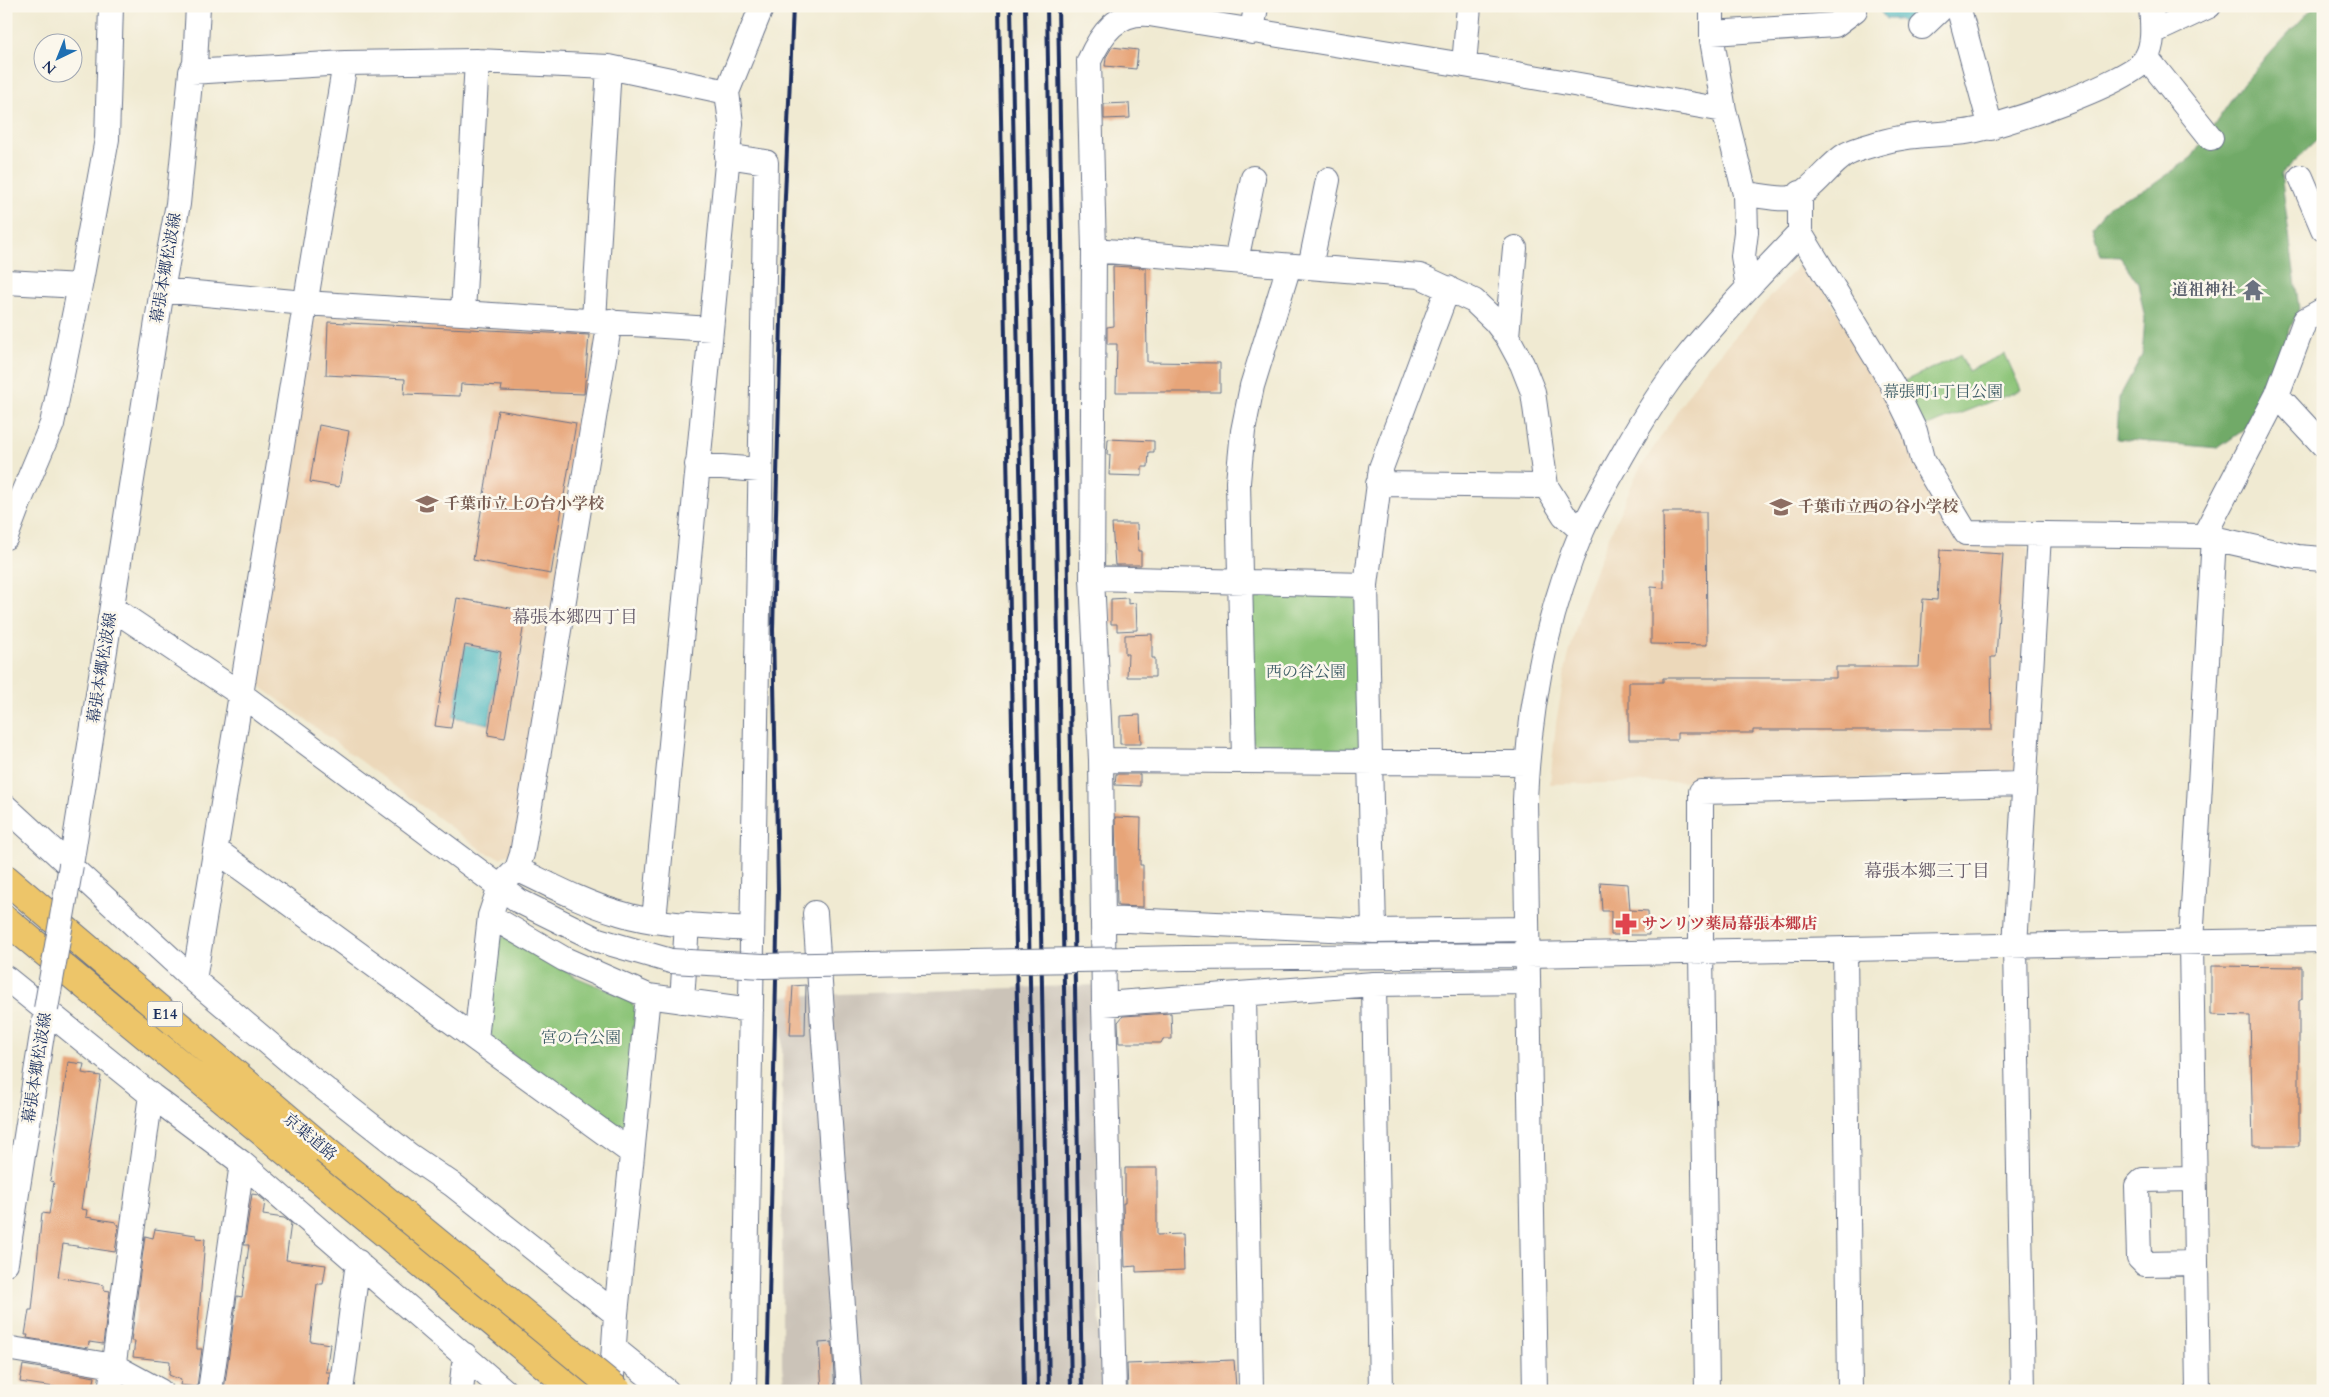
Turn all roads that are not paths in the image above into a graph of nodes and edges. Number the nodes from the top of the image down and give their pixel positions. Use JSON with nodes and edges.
{"nodes":[{"id":1,"x":111,"y":6,"type":"edge"},
{"id":2,"x":198,"y":6,"type":"edge"},
{"id":3,"x":762,"y":6,"type":"edge"},
{"id":4,"x":1256,"y":6,"type":"edge"},
{"id":5,"x":1469,"y":6,"type":"edge"},
{"id":6,"x":1712,"y":6,"type":"edge"},
{"id":7,"x":1944,"y":6,"type":"edge"},
{"id":8,"x":1958,"y":6,"type":"edge"},
{"id":9,"x":2151,"y":6,"type":"edge"},
{"id":10,"x":2209,"y":6,"type":"edge"},
{"id":11,"x":1855,"y":10,"type":"dead end"},
{"id":12,"x":1922,"y":27,"type":"dead end"},
{"id":13,"x":1252,"y":32,"type":"junction"},
{"id":14,"x":2153,"y":32,"type":"junction"},
{"id":15,"x":1712,"y":33,"type":"junction"},
{"id":16,"x":2147,"y":58,"type":"junction"},
{"id":17,"x":477,"y":61,"type":"junction"},
{"id":18,"x":345,"y":63,"type":"junction"},
{"id":19,"x":1464,"y":65,"type":"junction"},
{"id":20,"x":609,"y":68,"type":"junction"},
{"id":21,"x":191,"y":72,"type":"junction"},
{"id":22,"x":726,"y":92,"type":"junction"},
{"id":23,"x":1724,"y":110,"type":"junction"},
{"id":24,"x":1991,"y":128,"type":"junction"},
{"id":25,"x":2211,"y":138,"type":"dead end"},
{"id":26,"x":727,"y":156,"type":"junction"},
{"id":27,"x":2301,"y":177,"type":"dead end"},
{"id":28,"x":1252,"y":178,"type":"dead end"},
{"id":29,"x":1328,"y":180,"type":"dead end"},
{"id":30,"x":1800,"y":193,"type":"junction"},
{"id":31,"x":1745,"y":194,"type":"junction"},
{"id":32,"x":2323,"y":229,"type":"edge"},
{"id":33,"x":1800,"y":233,"type":"junction"},
{"id":34,"x":1515,"y":248,"type":"dead end"},
{"id":35,"x":1094,"y":250,"type":"junction"},
{"id":36,"x":1236,"y":261,"type":"junction"},
{"id":37,"x":1300,"y":266,"type":"junction"},
{"id":38,"x":6,"y":282,"type":"edge"},
{"id":39,"x":80,"y":286,"type":"junction"},
{"id":40,"x":1748,"y":287,"type":"junction"},
{"id":41,"x":1448,"y":288,"type":"junction"},
{"id":42,"x":162,"y":290,"type":"junction"},
{"id":43,"x":305,"y":303,"type":"junction"},
{"id":44,"x":2323,"y":310,"type":"edge"},
{"id":45,"x":463,"y":312,"type":"junction"},
{"id":46,"x":602,"y":321,"type":"junction"},
{"id":47,"x":711,"y":329,"type":"junction"},
{"id":48,"x":1507,"y":336,"type":"junction"},
{"id":49,"x":2277,"y":395,"type":"junction"},
{"id":50,"x":2323,"y":445,"type":"edge"},
{"id":51,"x":697,"y":465,"type":"junction"},
{"id":52,"x":759,"y":470,"type":"junction"},
{"id":53,"x":1378,"y":484,"type":"junction"},
{"id":54,"x":1546,"y":486,"type":"junction"},
{"id":55,"x":1582,"y":531,"type":"junction"},
{"id":56,"x":2039,"y":535,"type":"junction"},
{"id":57,"x":2209,"y":536,"type":"junction"},
{"id":58,"x":6,"y":537,"type":"edge"},
{"id":59,"x":2323,"y":559,"type":"edge"},
{"id":60,"x":1092,"y":578,"type":"junction"},
{"id":61,"x":1240,"y":582,"type":"junction"},
{"id":62,"x":1366,"y":584,"type":"junction"},
{"id":63,"x":112,"y":608,"type":"junction"},
{"id":64,"x":242,"y":695,"type":"junction"},
{"id":65,"x":1101,"y":760,"type":"junction"},
{"id":66,"x":1244,"y":760,"type":"junction"},
{"id":67,"x":1371,"y":761,"type":"junction"},
{"id":68,"x":1527,"y":763,"type":"junction"},
{"id":69,"x":2023,"y":784,"type":"junction"},
{"id":70,"x":6,"y":807,"type":"edge"},
{"id":71,"x":216,"y":850,"type":"junction"},
{"id":72,"x":71,"y":865,"type":"junction"},
{"id":73,"x":517,"y":869,"type":"junction"},
{"id":74,"x":6,"y":879,"type":"edge"},
{"id":75,"x":500,"y":886,"type":"junction"},
{"id":76,"x":815,"y":913,"type":"dead end"},
{"id":77,"x":490,"y":916,"type":"junction"},
{"id":78,"x":1104,"y":919,"type":"junction"},
{"id":79,"x":6,"y":920,"type":"edge"},
{"id":80,"x":654,"y":920,"type":"junction"},
{"id":81,"x":687,"y":924,"type":"junction"},
{"id":82,"x":751,"y":929,"type":"junction"},
{"id":83,"x":1527,"y":929,"type":"junction"},
{"id":84,"x":1374,"y":931,"type":"junction"},
{"id":85,"x":2323,"y":940,"type":"edge"},
{"id":86,"x":2191,"y":942,"type":"junction"},
{"id":87,"x":2015,"y":946,"type":"junction"},
{"id":88,"x":1845,"y":949,"type":"junction"},
{"id":89,"x":1701,"y":951,"type":"junction"},
{"id":90,"x":1527,"y":954,"type":"junction"},
{"id":91,"x":6,"y":978,"type":"edge"},
{"id":92,"x":194,"y":980,"type":"junction"},
{"id":93,"x":1527,"y":982,"type":"junction"},
{"id":94,"x":1374,"y":984,"type":"junction"},
{"id":95,"x":1244,"y":994,"type":"junction"},
{"id":96,"x":648,"y":996,"type":"junction"},
{"id":97,"x":682,"y":1001,"type":"junction"},
{"id":98,"x":1104,"y":1004,"type":"junction"},
{"id":99,"x":46,"y":1009,"type":"junction"},
{"id":100,"x":751,"y":1010,"type":"junction"},
{"id":101,"x":476,"y":1039,"type":"junction"},
{"id":102,"x":151,"y":1095,"type":"junction"},
{"id":103,"x":632,"y":1153,"type":"junction"},
{"id":104,"x":242,"y":1163,"type":"junction"},
{"id":105,"x":2194,"y":1179,"type":"junction"},
{"id":106,"x":358,"y":1262,"type":"junction"},
{"id":107,"x":6,"y":1263,"type":"edge"},
{"id":108,"x":2196,"y":1264,"type":"junction"},
{"id":109,"x":616,"y":1314,"type":"junction"},
{"id":110,"x":6,"y":1348,"type":"edge"},
{"id":111,"x":614,"y":1349,"type":"junction"},
{"id":112,"x":465,"y":1355,"type":"junction"},
{"id":113,"x":114,"y":1366,"type":"junction"},
{"id":114,"x":110,"y":1391,"type":"edge"},
{"id":115,"x":160,"y":1391,"type":"edge"},
{"id":116,"x":210,"y":1391,"type":"edge"},
{"id":117,"x":341,"y":1391,"type":"edge"},
{"id":118,"x":461,"y":1391,"type":"edge"},
{"id":119,"x":505,"y":1391,"type":"edge"},
{"id":120,"x":576,"y":1391,"type":"edge"},
{"id":121,"x":611,"y":1391,"type":"edge"},
{"id":122,"x":618,"y":1391,"type":"edge"},
{"id":123,"x":667,"y":1391,"type":"edge"},
{"id":124,"x":744,"y":1391,"type":"edge"},
{"id":125,"x":849,"y":1391,"type":"edge"},
{"id":126,"x":1114,"y":1391,"type":"edge"},
{"id":127,"x":1251,"y":1391,"type":"edge"},
{"id":128,"x":1381,"y":1391,"type":"edge"},
{"id":129,"x":1535,"y":1391,"type":"edge"},
{"id":130,"x":1706,"y":1391,"type":"edge"},
{"id":131,"x":1850,"y":1391,"type":"edge"},
{"id":132,"x":2023,"y":1391,"type":"edge"},
{"id":133,"x":2198,"y":1391,"type":"edge"}],
"edges":[{"from":1,"to":39,"type":"street"},
{"from":2,"to":21,"type":"street","name":"幕張本郷松波線"},
{"from":3,"to":22,"type":"street"},
{"from":4,"to":13,"type":"street"},
{"from":5,"to":19,"type":"street"},
{"from":6,"to":15,"type":"street"},
{"from":7,"to":12,"type":"street"},
{"from":8,"to":24,"type":"street"},
{"from":9,"to":14,"type":"street"},
{"from":10,"to":14,"type":"street"},
{"from":11,"to":15,"type":"street"},
{"from":13,"to":19,"type":"street"},
{"from":13,"to":35,"type":"street"},
{"from":14,"to":16,"type":"street"},
{"from":15,"to":23,"type":"street"},
{"from":16,"to":24,"type":"street"},
{"from":16,"to":25,"type":"street"},
{"from":17,"to":18,"type":"street"},
{"from":17,"to":20,"type":"street"},
{"from":17,"to":45,"type":"street"},
{"from":18,"to":21,"type":"street"},
{"from":18,"to":43,"type":"street"},
{"from":19,"to":23,"type":"street"},
{"from":20,"to":22,"type":"street"},
{"from":20,"to":46,"type":"street"},
{"from":21,"to":42,"type":"street","name":"幕張本郷松波線"},
{"from":22,"to":26,"type":"street"},
{"from":23,"to":31,"type":"street"},
{"from":24,"to":30,"type":"street"},
{"from":26,"to":47,"type":"street"},
{"from":26,"to":52,"type":"street"},
{"from":27,"to":32,"type":"street"},
{"from":28,"to":36,"type":"street"},
{"from":29,"to":37,"type":"street"},
{"from":30,"to":31,"type":"street"},
{"from":30,"to":33,"type":"street"},
{"from":31,"to":40,"type":"street"},
{"from":33,"to":40,"type":"street"},
{"from":33,"to":56,"type":"street"},
{"from":34,"to":48,"type":"street"},
{"from":35,"to":36,"type":"street"},
{"from":35,"to":60,"type":"street"},
{"from":36,"to":37,"type":"street"},
{"from":37,"to":41,"type":"street"},
{"from":37,"to":61,"type":"street"},
{"from":38,"to":39,"type":"street"},
{"from":39,"to":58,"type":"street"},
{"from":40,"to":55,"type":"street"},
{"from":41,"to":48,"type":"street"},
{"from":41,"to":53,"type":"street"},
{"from":42,"to":43,"type":"street"},
{"from":42,"to":63,"type":"street","name":"幕張本郷松波線"},
{"from":43,"to":45,"type":"street"},
{"from":43,"to":64,"type":"street"},
{"from":44,"to":49,"type":"street"},
{"from":45,"to":46,"type":"street"},
{"from":46,"to":47,"type":"street"},
{"from":46,"to":73,"type":"street"},
{"from":47,"to":51,"type":"street"},
{"from":48,"to":54,"type":"street"},
{"from":49,"to":50,"type":"street"},
{"from":49,"to":57,"type":"street"},
{"from":51,"to":52,"type":"street"},
{"from":51,"to":80,"type":"street"},
{"from":52,"to":82,"type":"street"},
{"from":53,"to":54,"type":"street"},
{"from":53,"to":62,"type":"street"},
{"from":54,"to":55,"type":"street"},
{"from":55,"to":68,"type":"street"},
{"from":56,"to":57,"type":"street"},
{"from":56,"to":69,"type":"street"},
{"from":57,"to":59,"type":"street"},
{"from":57,"to":86,"type":"street"},
{"from":60,"to":61,"type":"street"},
{"from":60,"to":65,"type":"street"},
{"from":61,"to":62,"type":"street"},
{"from":61,"to":66,"type":"street"},
{"from":62,"to":67,"type":"street"},
{"from":63,"to":64,"type":"street"},
{"from":63,"to":72,"type":"street","name":"幕張本郷松波線"},
{"from":64,"to":71,"type":"street"},
{"from":64,"to":75,"type":"street"},
{"from":65,"to":66,"type":"street"},
{"from":65,"to":78,"type":"street"},
{"from":66,"to":67,"type":"street"},
{"from":67,"to":68,"type":"street"},
{"from":67,"to":84,"type":"street"},
{"from":68,"to":83,"type":"street"},
{"from":69,"to":87,"type":"street"},
{"from":69,"to":89,"type":"street"},
{"from":70,"to":72,"type":"street"},
{"from":71,"to":92,"type":"street"},
{"from":71,"to":101,"type":"street"},
{"from":72,"to":92,"type":"street"},
{"from":72,"to":99,"type":"street","name":"幕張本郷松波線","bridge":true},
{"from":73,"to":75,"type":"street"},
{"from":73,"to":80,"type":"street"},
{"from":74,"to":122,"type":"highway","name":"京葉道路","number":"E14","bridge":true},
{"from":75,"to":77,"type":"street"},
{"from":75,"to":90,"type":"street","bridge":true},
{"from":76,"to":125,"type":"street"},
{"from":77,"to":96,"type":"street"},
{"from":77,"to":101,"type":"street"},
{"from":78,"to":84,"type":"street"},
{"from":78,"to":98,"type":"street"},
{"from":79,"to":120,"type":"highway","name":"京葉道路","number":"E14"},
{"from":80,"to":81,"type":"street"},
{"from":81,"to":82,"type":"street"},
{"from":81,"to":97,"type":"street"},
{"from":82,"to":100,"type":"street"},
{"from":83,"to":84,"type":"street"},
{"from":83,"to":90,"type":"street"},
{"from":85,"to":86,"type":"street"},
{"from":86,"to":87,"type":"street"},
{"from":86,"to":105,"type":"street"},
{"from":87,"to":88,"type":"street"},
{"from":87,"to":132,"type":"street"},
{"from":88,"to":89,"type":"street"},
{"from":88,"to":131,"type":"street"},
{"from":89,"to":90,"type":"street"},
{"from":89,"to":130,"type":"street"},
{"from":90,"to":93,"type":"street"},
{"from":91,"to":99,"type":"street"},
{"from":92,"to":109,"type":"street"},
{"from":93,"to":94,"type":"street"},
{"from":93,"to":129,"type":"street"},
{"from":94,"to":95,"type":"street"},
{"from":94,"to":128,"type":"street"},
{"from":95,"to":98,"type":"street"},
{"from":95,"to":127,"type":"street"},
{"from":96,"to":97,"type":"street"},
{"from":96,"to":103,"type":"street"},
{"from":97,"to":100,"type":"street"},
{"from":98,"to":126,"type":"street"},
{"from":99,"to":102,"type":"street"},
{"from":99,"to":107,"type":"street","name":"幕張本郷松波線"},
{"from":100,"to":124,"type":"street"},
{"from":101,"to":103,"type":"street"},
{"from":102,"to":104,"type":"street"},
{"from":102,"to":113,"type":"street"},
{"from":103,"to":109,"type":"street"},
{"from":104,"to":106,"type":"street"},
{"from":104,"to":116,"type":"street"},
{"from":105,"to":108,"type":"street"},
{"from":105,"to":108,"type":"street"},
{"from":106,"to":112,"type":"street"},
{"from":106,"to":117,"type":"street"},
{"from":108,"to":133,"type":"street"},
{"from":109,"to":111,"type":"street"},
{"from":110,"to":113,"type":"street"},
{"from":111,"to":121,"type":"street"},
{"from":111,"to":123,"type":"street"},
{"from":112,"to":118,"type":"street"},
{"from":112,"to":119,"type":"street"},
{"from":113,"to":114,"type":"street"},
{"from":113,"to":115,"type":"street"}]}
